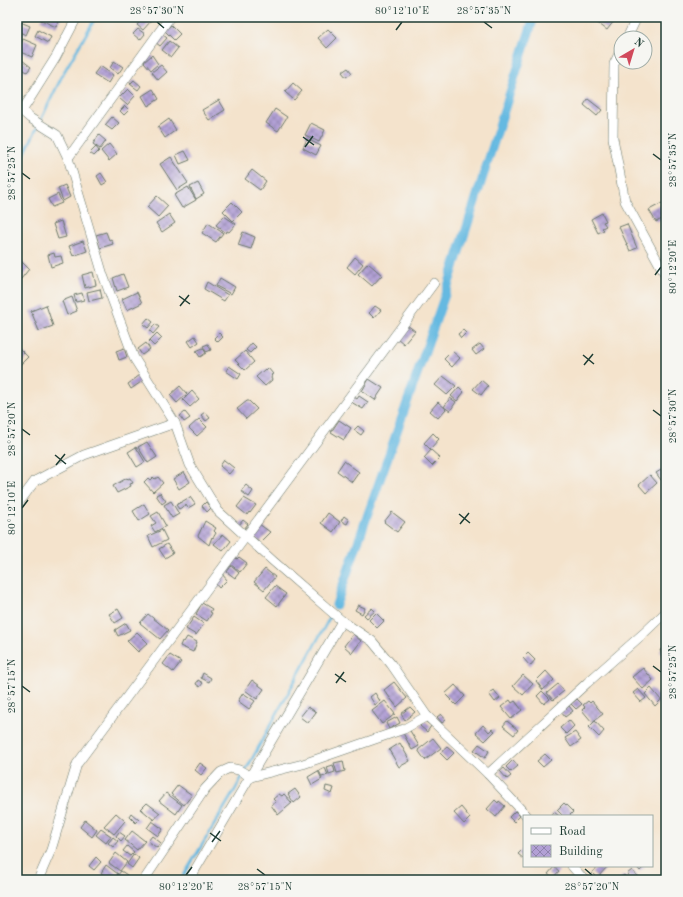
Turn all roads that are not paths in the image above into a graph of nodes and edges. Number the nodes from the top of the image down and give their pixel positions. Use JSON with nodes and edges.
{"nodes":[{"id":1,"x":76,"y":17,"type":"edge"},
{"id":2,"x":170,"y":17,"type":"edge"},
{"id":3,"x":637,"y":17,"type":"edge"},
{"id":4,"x":631,"y":30,"type":"edge"},
{"id":5,"x":614,"y":70,"type":"edge"},
{"id":6,"x":68,"y":158,"type":"junction"},
{"id":7,"x":666,"y":276,"type":"edge"},
{"id":8,"x":434,"y":283,"type":"dead end"},
{"id":9,"x":175,"y":423,"type":"junction"},
{"id":10,"x":17,"y":505,"type":"edge"},
{"id":11,"x":245,"y":536,"type":"junction"},
{"id":12,"x":666,"y":612,"type":"edge"},
{"id":13,"x":336,"y":616,"type":"junction"},
{"id":14,"x":427,"y":716,"type":"junction"},
{"id":15,"x":246,"y":774,"type":"junction"},
{"id":16,"x":488,"y":774,"type":"junction"},
{"id":17,"x":526,"y":815,"type":"edge"},
{"id":18,"x":573,"y":867,"type":"edge"},
{"id":19,"x":38,"y":880,"type":"edge"},
{"id":20,"x":144,"y":880,"type":"edge"},
{"id":21,"x":189,"y":880,"type":"edge"},
{"id":22,"x":584,"y":880,"type":"edge"}],
"edges":[{"from":1,"to":6,"type":"street"},
{"from":2,"to":6,"type":"street"},
{"from":3,"to":4,"type":"street"},
{"from":5,"to":7,"type":"street"},
{"from":6,"to":9,"type":"street"},
{"from":8,"to":11,"type":"street"},
{"from":9,"to":10,"type":"street"},
{"from":9,"to":11,"type":"street"},
{"from":11,"to":13,"type":"street"},
{"from":11,"to":19,"type":"street"},
{"from":12,"to":16,"type":"street"},
{"from":13,"to":14,"type":"street"},
{"from":13,"to":15,"type":"street"},
{"from":14,"to":15,"type":"street"},
{"from":14,"to":16,"type":"street"},
{"from":15,"to":20,"type":"street"},
{"from":15,"to":21,"type":"street"},
{"from":16,"to":17,"type":"street"},
{"from":18,"to":22,"type":"street"}]}
